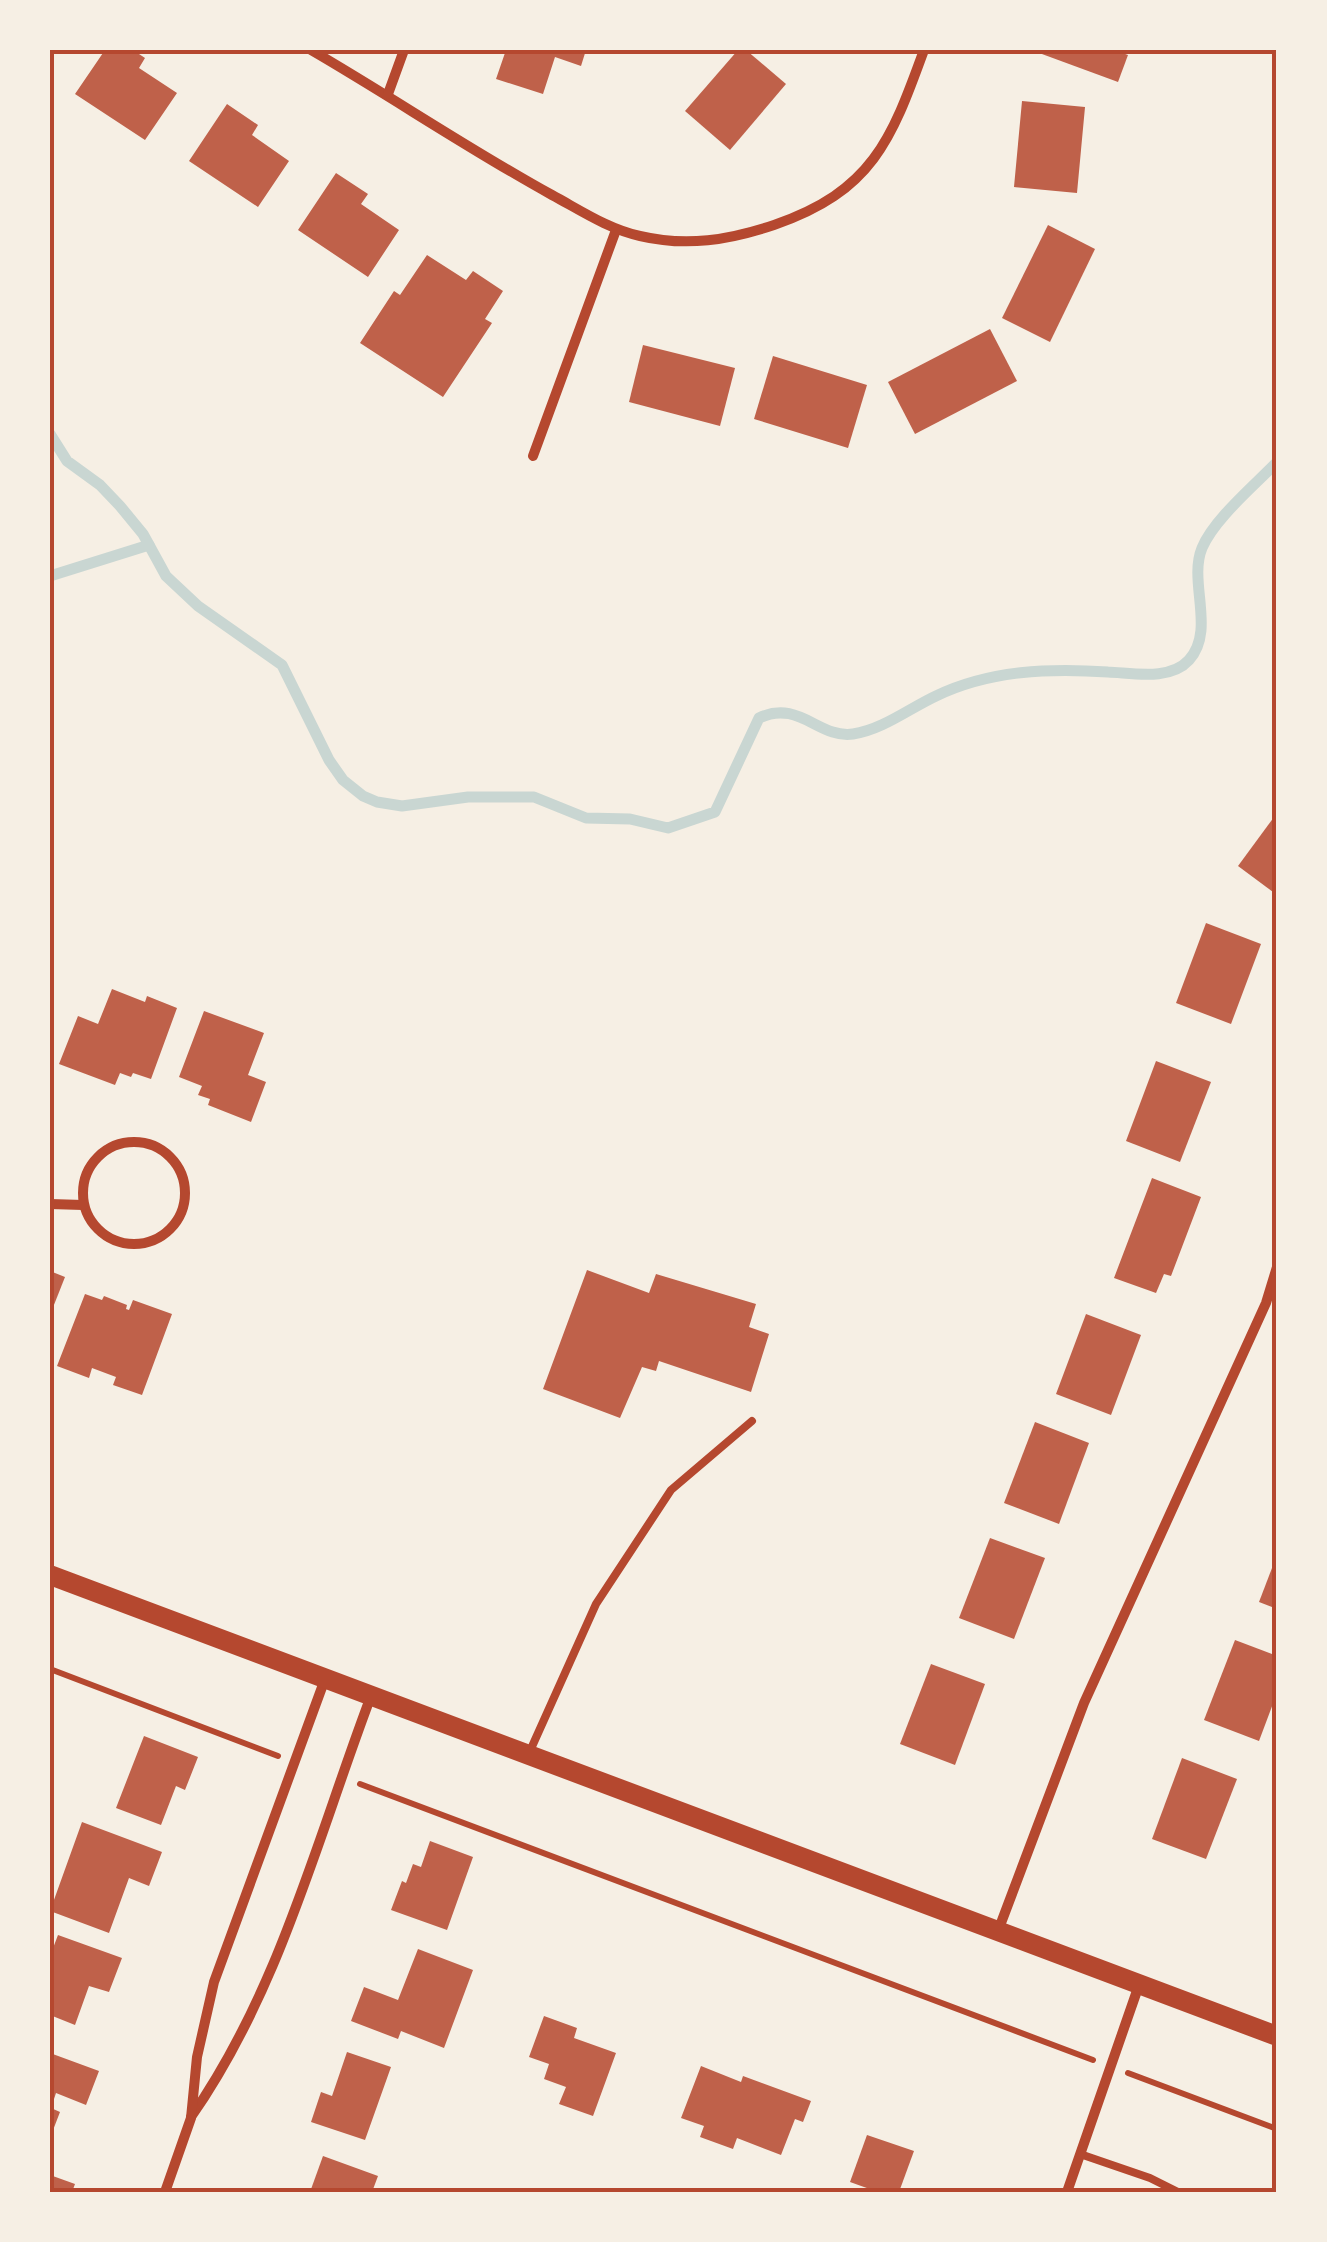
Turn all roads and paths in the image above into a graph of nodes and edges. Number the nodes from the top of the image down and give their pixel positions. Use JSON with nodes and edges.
{"nodes":[{"id":1,"x":312,"y":50,"type":"edge"},
{"id":2,"x":404,"y":50,"type":"edge"},
{"id":3,"x":924,"y":50,"type":"edge"},
{"id":4,"x":388,"y":94,"type":"junction"},
{"id":5,"x":616,"y":230,"type":"junction"},
{"id":6,"x":533,"y":456,"type":"dead end"},
{"id":7,"x":50,"y":1204,"type":"edge"},
{"id":8,"x":84,"y":1205,"type":"junction"},
{"id":9,"x":1277,"y":1267,"type":"edge"},
{"id":10,"x":752,"y":1421,"type":"dead end"},
{"id":11,"x":50,"y":1575,"type":"edge"},
{"id":12,"x":50,"y":1669,"type":"edge"},
{"id":13,"x":325,"y":1679,"type":"junction"},
{"id":14,"x":372,"y":1696,"type":"junction"},
{"id":15,"x":528,"y":1755,"type":"junction"},
{"id":16,"x":294,"y":1762,"type":"junction"},
{"id":17,"x":341,"y":1777,"type":"junction"},
{"id":18,"x":998,"y":1932,"type":"junction"},
{"id":19,"x":1139,"y":1984,"type":"junction"},
{"id":20,"x":1277,"y":2036,"type":"edge"},
{"id":21,"x":1110,"y":2066,"type":"junction"},
{"id":22,"x":191,"y":2118,"type":"junction"},
{"id":23,"x":1277,"y":2129,"type":"edge"},
{"id":24,"x":1080,"y":2154,"type":"junction"},
{"id":25,"x":164,"y":2192,"type":"edge"},
{"id":26,"x":1067,"y":2192,"type":"edge"},
{"id":27,"x":1178,"y":2192,"type":"edge"}],
"edges":[{"from":1,"to":4,"type":"street"},
{"from":2,"to":4,"type":"street"},
{"from":3,"to":5,"type":"street"},
{"from":4,"to":5,"type":"street"},
{"from":5,"to":6,"type":"street"},
{"from":7,"to":8,"type":"street"},
{"from":8,"to":8,"type":"street"},
{"from":9,"to":18,"type":"street"},
{"from":10,"to":15,"type":"lane"},
{"from":11,"to":13,"type":"main road"},
{"from":12,"to":16,"type":"path"},
{"from":13,"to":14,"type":"main road"},
{"from":13,"to":16,"type":"street"},
{"from":14,"to":15,"type":"main road"},
{"from":14,"to":17,"type":"street"},
{"from":15,"to":18,"type":"main road"},
{"from":16,"to":22,"type":"street"},
{"from":17,"to":21,"type":"path"},
{"from":17,"to":22,"type":"street"},
{"from":18,"to":19,"type":"main road"},
{"from":19,"to":20,"type":"main road"},
{"from":19,"to":21,"type":"street"},
{"from":21,"to":23,"type":"path"},
{"from":21,"to":24,"type":"street"},
{"from":22,"to":25,"type":"street"},
{"from":24,"to":26,"type":"street"},
{"from":24,"to":27,"type":"lane"}]}
